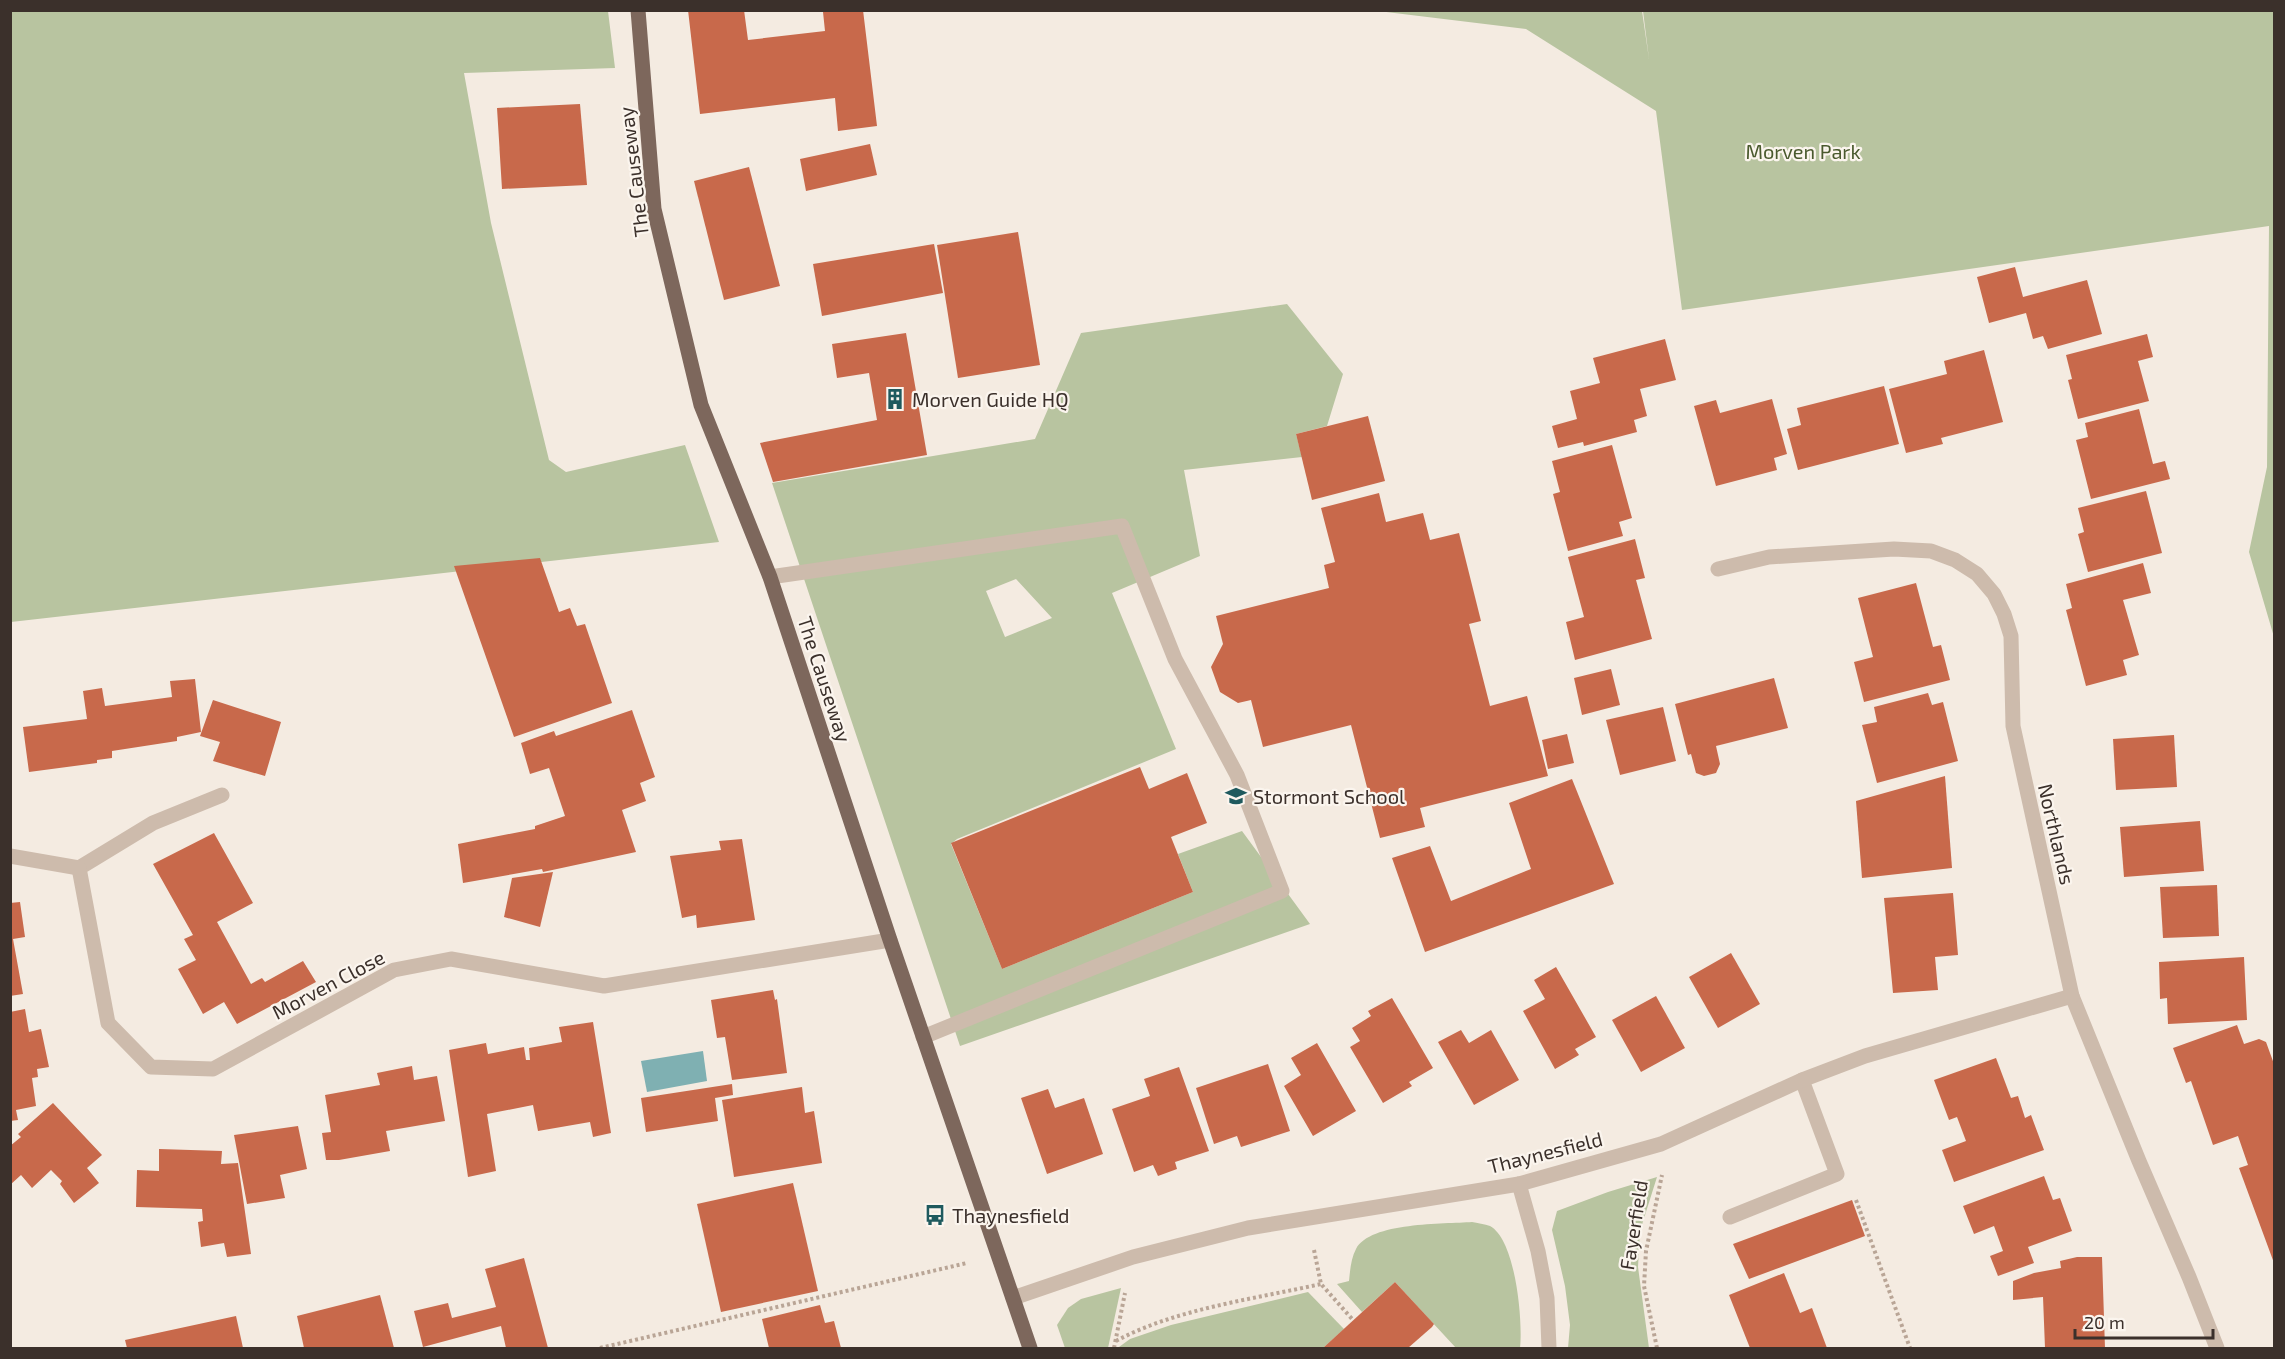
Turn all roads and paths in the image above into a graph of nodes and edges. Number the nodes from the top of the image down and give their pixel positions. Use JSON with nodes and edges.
{"nodes":[{"id":1,"x":638,"y":10,"type":"edge"},
{"id":2,"x":1718,"y":569,"type":"dead end"},
{"id":3,"x":770,"y":577,"type":"junction"},
{"id":4,"x":222,"y":795,"type":"dead end"},
{"id":5,"x":10,"y":856,"type":"edge"},
{"id":6,"x":79,"y":868,"type":"junction"},
{"id":7,"x":890,"y":940,"type":"junction"},
{"id":8,"x":2072,"y":996,"type":"junction"},
{"id":9,"x":923,"y":1036,"type":"junction"},
{"id":10,"x":1802,"y":1080,"type":"junction"},
{"id":11,"x":1661,"y":1144,"type":"junction"},
{"id":12,"x":1837,"y":1174,"type":"junction"},
{"id":13,"x":1519,"y":1184,"type":"junction"},
{"id":14,"x":1730,"y":1217,"type":"dead end"},
{"id":15,"x":1309,"y":1218,"type":"junction"},
{"id":16,"x":998,"y":1254,"type":"junction"},
{"id":17,"x":1133,"y":1257,"type":"junction"},
{"id":18,"x":1321,"y":1284,"type":"junction"},
{"id":19,"x":1013,"y":1298,"type":"junction"},
{"id":20,"x":1353,"y":1320,"type":"dead end"},
{"id":21,"x":1116,"y":1341,"type":"junction"},
{"id":22,"x":600,"y":1348,"type":"edge"},
{"id":23,"x":1030,"y":1348,"type":"edge"},
{"id":24,"x":1114,"y":1348,"type":"edge"},
{"id":25,"x":1549,"y":1348,"type":"edge"},
{"id":26,"x":1657,"y":1348,"type":"edge"},
{"id":27,"x":1910,"y":1348,"type":"edge"},
{"id":28,"x":2217,"y":1348,"type":"edge"}],
"edges":[{"from":1,"to":3,"type":"main road","name":"The Causeway"},
{"from":2,"to":8,"type":"street","name":"Northlands"},
{"from":3,"to":7,"type":"main road","name":"The Causeway"},
{"from":3,"to":9,"type":"street"},
{"from":4,"to":6,"type":"street"},
{"from":5,"to":6,"type":"street"},
{"from":6,"to":7,"type":"street","name":"Morven Close"},
{"from":7,"to":9,"type":"main road","name":"The Causeway"},
{"from":8,"to":10,"type":"street","name":"Thaynesfield"},
{"from":8,"to":28,"type":"street","name":"Northlands"},
{"from":9,"to":16,"type":"main road","name":"The Causeway"},
{"from":10,"to":11,"type":"street","name":"Thaynesfield"},
{"from":10,"to":12,"type":"street"},
{"from":11,"to":13,"type":"street","name":"Thaynesfield"},
{"from":11,"to":26,"type":"path","name":"Fayerfield"},
{"from":12,"to":14,"type":"street"},
{"from":12,"to":27,"type":"path"},
{"from":13,"to":15,"type":"street","name":"Thaynesfield"},
{"from":13,"to":25,"type":"street"},
{"from":15,"to":17,"type":"street","name":"Thaynesfield"},
{"from":15,"to":18,"type":"path"},
{"from":16,"to":19,"type":"main road","name":"The Causeway"},
{"from":16,"to":22,"type":"path"},
{"from":17,"to":19,"type":"street","name":"Thaynesfield"},
{"from":17,"to":21,"type":"path"},
{"from":18,"to":20,"type":"path"},
{"from":18,"to":21,"type":"path"},
{"from":19,"to":23,"type":"main road","name":"The Causeway"},
{"from":21,"to":24,"type":"path"}]}
